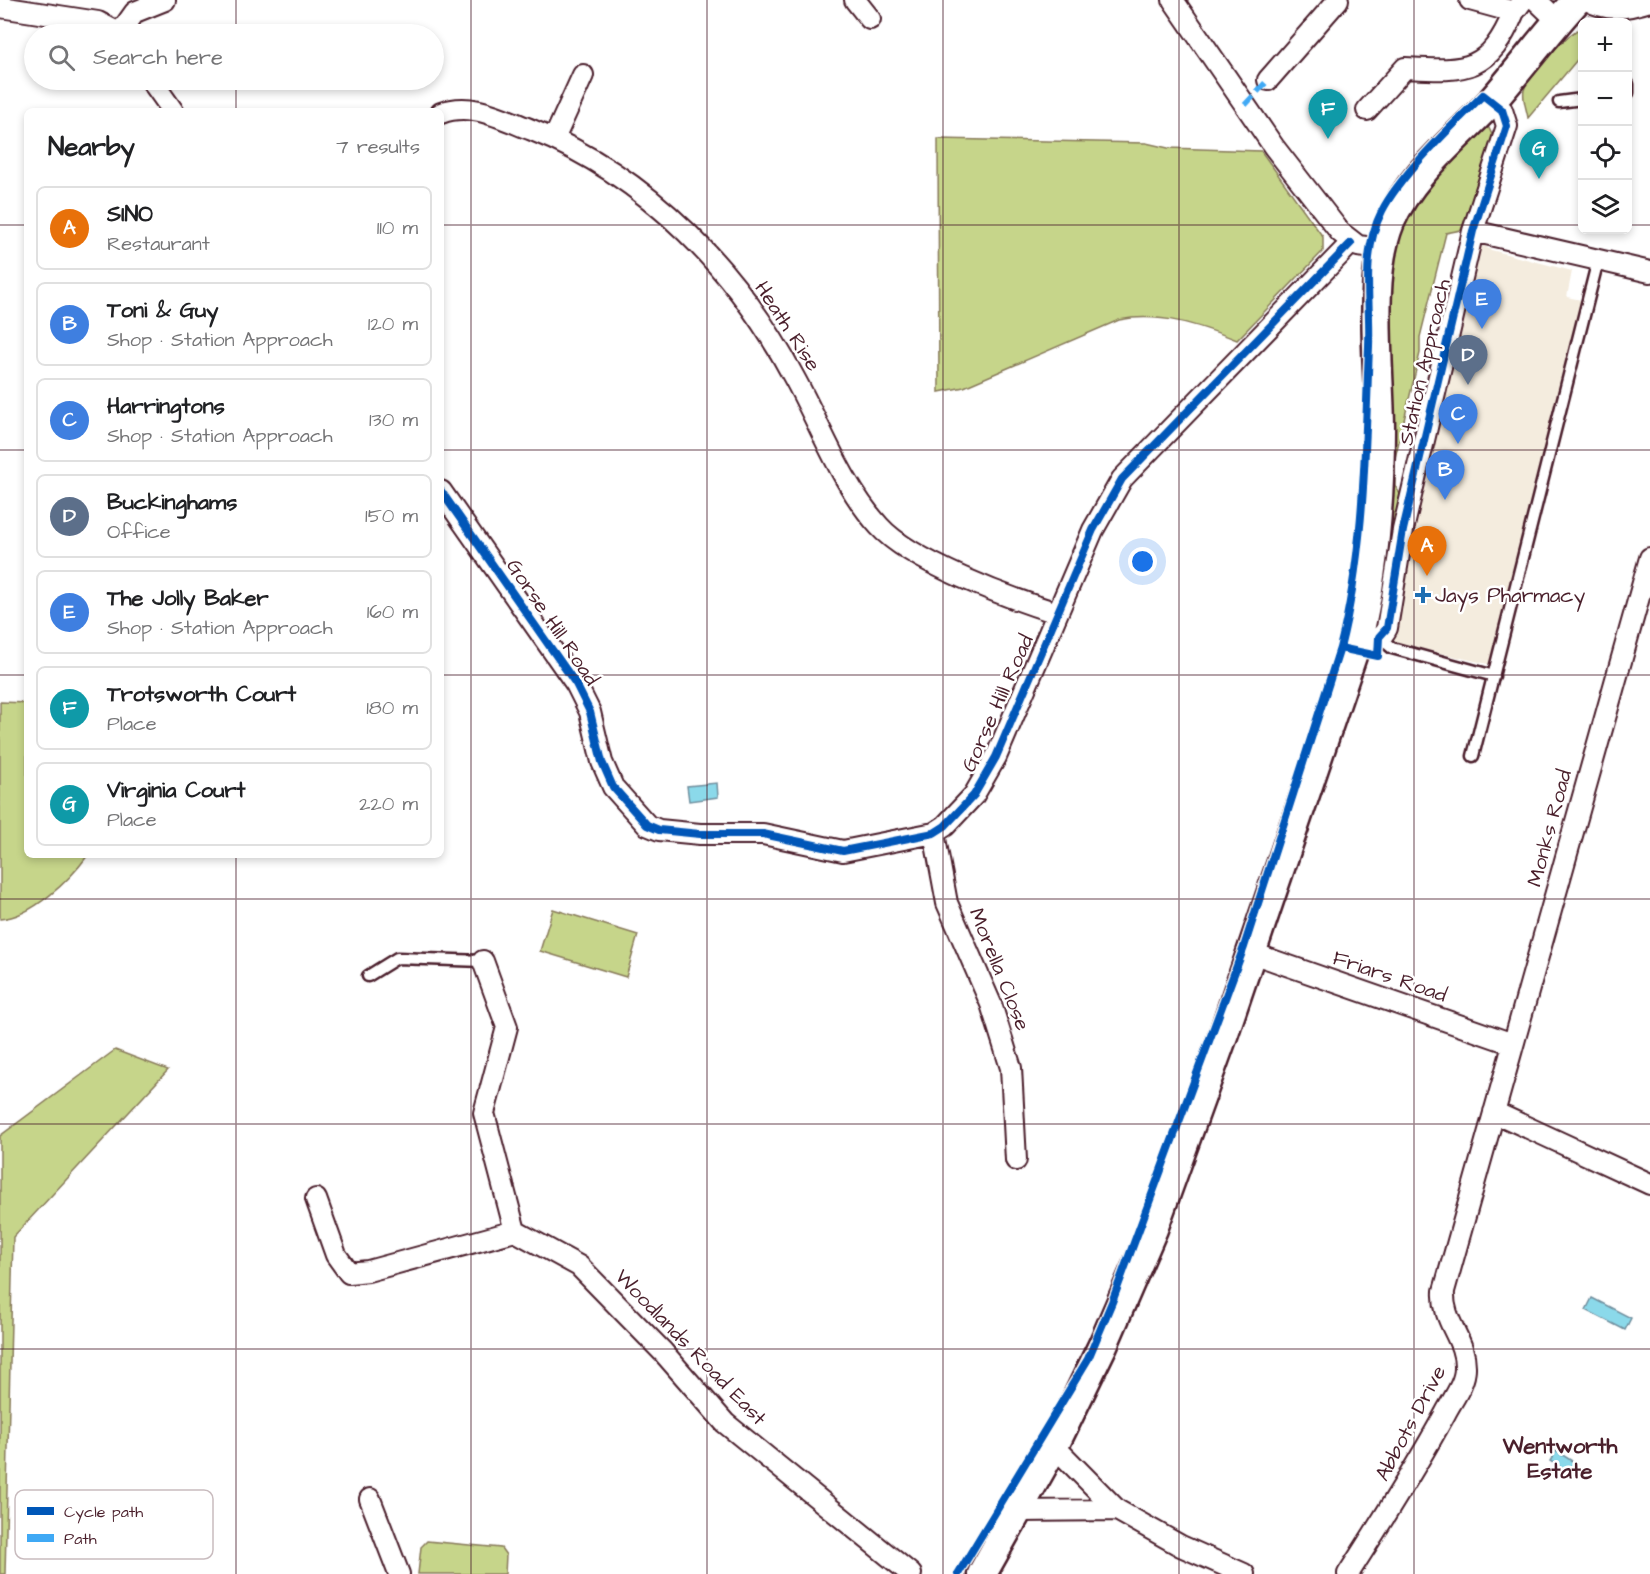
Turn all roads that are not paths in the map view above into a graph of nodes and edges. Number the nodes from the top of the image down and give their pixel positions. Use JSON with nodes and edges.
{"nodes":[{"id":1,"x":165,"y":0,"type":"edge"},
{"id":2,"x":855,"y":0,"type":"edge"},
{"id":3,"x":1173,"y":0,"type":"edge"},
{"id":4,"x":1338,"y":0,"type":"edge"},
{"id":5,"x":1470,"y":0,"type":"edge"},
{"id":6,"x":1536,"y":0,"type":"edge"},
{"id":7,"x":1577,"y":0,"type":"edge"},
{"id":8,"x":1587,"y":0,"type":"edge"},
{"id":9,"x":1650,"y":1,"type":"edge"},
{"id":10,"x":1519,"y":6,"type":"edge"},
{"id":11,"x":0,"y":7,"type":"edge"},
{"id":12,"x":1618,"y":15,"type":"edge"},
{"id":13,"x":870,"y":19,"type":"dead end"},
{"id":14,"x":1558,"y":21,"type":"junction"},
{"id":15,"x":102,"y":24,"type":"edge"},
{"id":16,"x":127,"y":24,"type":"edge"},
{"id":17,"x":583,"y":75,"type":"dead end"},
{"id":18,"x":1268,"y":80,"type":"dead end"},
{"id":19,"x":158,"y":90,"type":"edge"},
{"id":20,"x":1492,"y":100,"type":"junction"},
{"id":21,"x":1578,"y":100,"type":"edge"},
{"id":22,"x":1559,"y":102,"type":"dead end"},
{"id":23,"x":170,"y":108,"type":"edge"},
{"id":24,"x":1367,"y":110,"type":"dead end"},
{"id":25,"x":444,"y":112,"type":"edge"},
{"id":26,"x":554,"y":139,"type":"junction"},
{"id":27,"x":1473,"y":231,"type":"junction"},
{"id":28,"x":1351,"y":243,"type":"junction"},
{"id":29,"x":1382,"y":249,"type":"junction"},
{"id":30,"x":1598,"y":260,"type":"junction"},
{"id":31,"x":1650,"y":272,"type":"edge"},
{"id":32,"x":444,"y":495,"type":"edge"},
{"id":33,"x":1650,"y":558,"type":"edge"},
{"id":34,"x":1057,"y":614,"type":"junction"},
{"id":35,"x":1369,"y":638,"type":"junction"},
{"id":36,"x":1494,"y":676,"type":"junction"},
{"id":37,"x":1473,"y":756,"type":"dead end"},
{"id":38,"x":934,"y":833,"type":"junction"},
{"id":39,"x":1252,"y":953,"type":"junction"},
{"id":40,"x":483,"y":961,"type":"joint"},
{"id":41,"x":369,"y":976,"type":"dead end"},
{"id":42,"x":1513,"y":1044,"type":"junction"},
{"id":43,"x":1494,"y":1112,"type":"junction"},
{"id":44,"x":1016,"y":1160,"type":"dead end"},
{"id":45,"x":1650,"y":1184,"type":"edge"},
{"id":46,"x":316,"y":1199,"type":"dead end"},
{"id":47,"x":515,"y":1232,"type":"junction"},
{"id":48,"x":1054,"y":1446,"type":"junction"},
{"id":49,"x":370,"y":1498,"type":"dead end"},
{"id":50,"x":1117,"y":1510,"type":"junction"},
{"id":51,"x":1018,"y":1511,"type":"junction"},
{"id":52,"x":399,"y":1574,"type":"edge"},
{"id":53,"x":911,"y":1574,"type":"edge"},
{"id":54,"x":982,"y":1574,"type":"edge"},
{"id":55,"x":1244,"y":1574,"type":"edge"},
{"id":56,"x":1348,"y":1574,"type":"edge"}],
"edges":[{"from":1,"to":16,"type":"street"},
{"from":2,"to":13,"type":"street"},
{"from":3,"to":28,"type":"street"},
{"from":4,"to":18,"type":"street"},
{"from":5,"to":10,"type":"street"},
{"from":6,"to":14,"type":"street"},
{"from":7,"to":14,"type":"main road"},
{"from":8,"to":12,"type":"street"},
{"from":9,"to":12,"type":"street"},
{"from":10,"to":24,"type":"street"},
{"from":11,"to":15,"type":"street"},
{"from":14,"to":20,"type":"main road"},
{"from":17,"to":26,"type":"street"},
{"from":19,"to":23,"type":"street"},
{"from":20,"to":27,"type":"street","name":"Station Approach"},
{"from":20,"to":29,"type":"main road"},
{"from":21,"to":22,"type":"lane"},
{"from":25,"to":26,"type":"street","name":"Heath Rise"},
{"from":26,"to":34,"type":"street","name":"Heath Rise"},
{"from":27,"to":30,"type":"street"},
{"from":27,"to":35,"type":"street","name":"Station Approach"},
{"from":28,"to":29,"type":"street"},
{"from":28,"to":34,"type":"street","name":"Gorse Hill Road"},
{"from":29,"to":35,"type":"main road"},
{"from":30,"to":31,"type":"street"},
{"from":30,"to":36,"type":"lane"},
{"from":32,"to":38,"type":"street","name":"Gorse Hill Road"},
{"from":33,"to":42,"type":"street","name":"Monks Road"},
{"from":34,"to":38,"type":"street","name":"Gorse Hill Road"},
{"from":35,"to":36,"type":"lane"},
{"from":35,"to":39,"type":"main road"},
{"from":36,"to":37,"type":"lane"},
{"from":38,"to":44,"type":"street","name":"Morella Close"},
{"from":39,"to":42,"type":"street","name":"Friars Road"},
{"from":39,"to":48,"type":"main road"},
{"from":40,"to":41,"type":"lane"},
{"from":40,"to":47,"type":"street"},
{"from":42,"to":43,"type":"street","name":"Monks Road"},
{"from":43,"to":45,"type":"street"},
{"from":43,"to":56,"type":"street","name":"Abbots Drive"},
{"from":46,"to":47,"type":"street"},
{"from":47,"to":53,"type":"street","name":"Woodlands Road East"},
{"from":48,"to":50,"type":"street"},
{"from":48,"to":51,"type":"main road"},
{"from":49,"to":52,"type":"street"},
{"from":50,"to":51,"type":"street"},
{"from":50,"to":55,"type":"street"},
{"from":51,"to":54,"type":"main road"}]}
